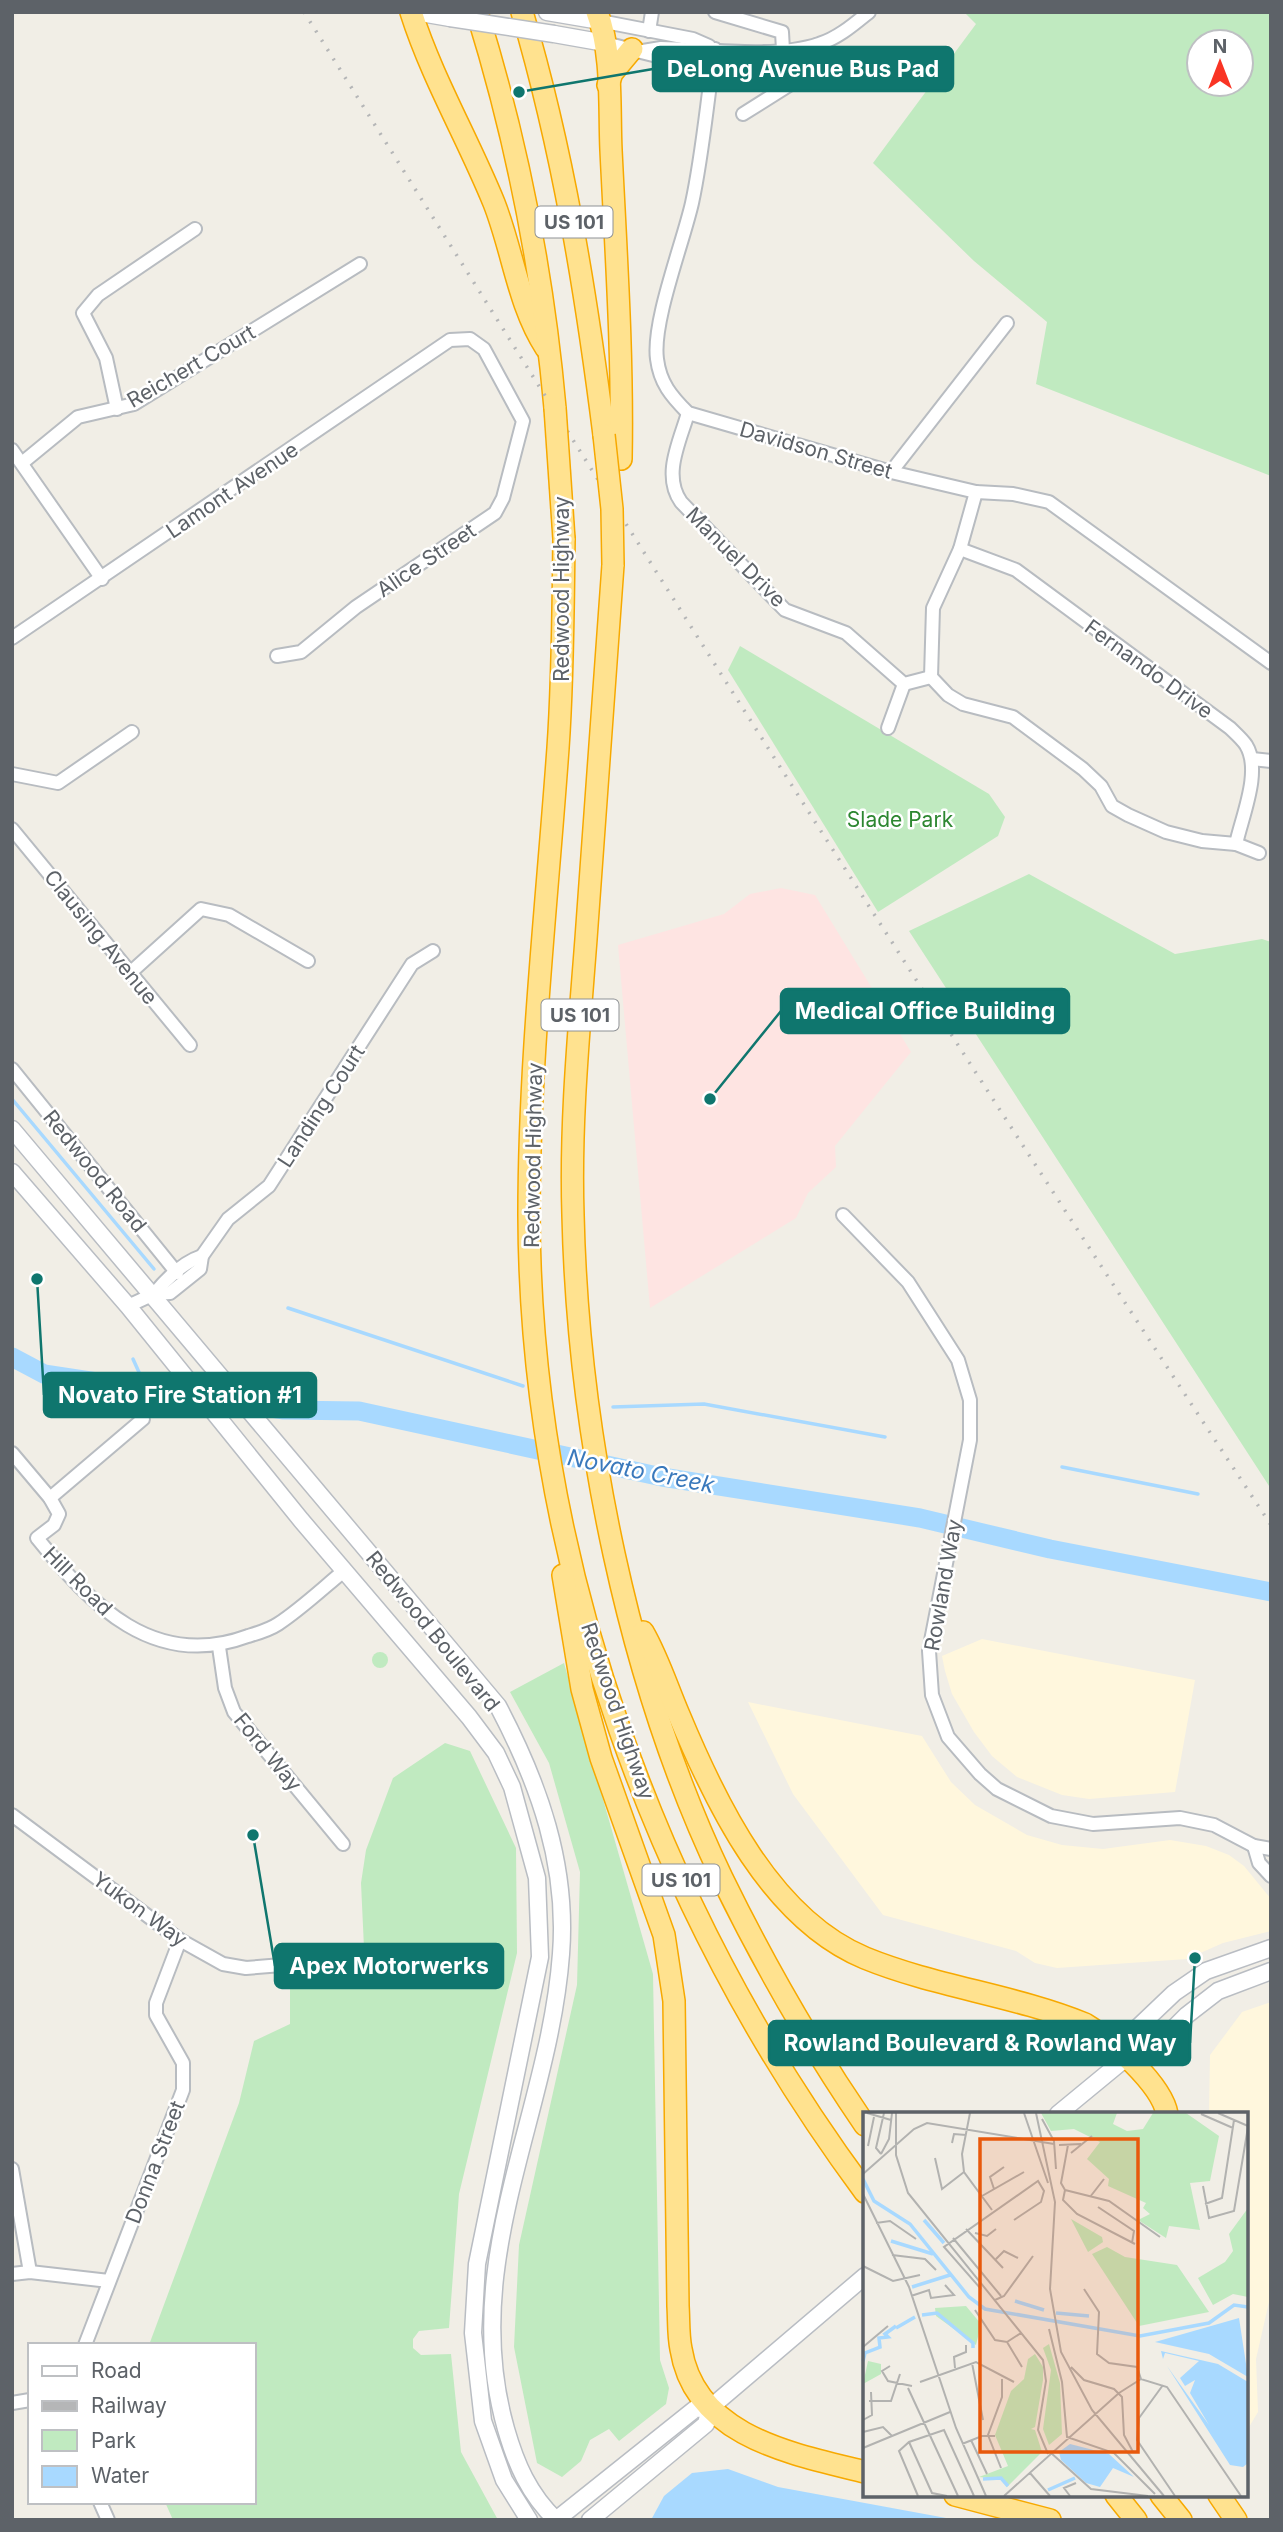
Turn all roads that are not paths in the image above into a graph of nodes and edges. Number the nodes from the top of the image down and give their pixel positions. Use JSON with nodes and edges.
{"nodes":[{"id":1,"x":413,"y":12,"type":"edge"},
{"id":2,"x":477,"y":12,"type":"edge"},
{"id":3,"x":522,"y":12,"type":"edge"},
{"id":4,"x":547,"y":12,"type":"edge"},
{"id":5,"x":652,"y":12,"type":"edge"},
{"id":6,"x":715,"y":12,"type":"edge"},
{"id":7,"x":869,"y":12,"type":"edge"},
{"id":8,"x":599,"y":17,"type":"edge"},
{"id":9,"x":649,"y":31,"type":"junction"},
{"id":10,"x":605,"y":43,"type":"junction"},
{"id":11,"x":817,"y":45,"type":"junction"},
{"id":12,"x":715,"y":49,"type":"junction"},
{"id":13,"x":638,"y":50,"type":"junction"},
{"id":14,"x":783,"y":50,"type":"junction"},
{"id":15,"x":710,"y":82,"type":"junction"},
{"id":16,"x":608,"y":87,"type":"junction"},
{"id":17,"x":743,"y":114,"type":"dead end"},
{"id":18,"x":195,"y":229,"type":"dead end"},
{"id":19,"x":360,"y":264,"type":"dead end"},
{"id":20,"x":1007,"y":323,"type":"dead end"},
{"id":21,"x":450,"y":340,"type":"joint"},
{"id":22,"x":551,"y":356,"type":"junction"},
{"id":23,"x":117,"y":409,"type":"junction"},
{"id":24,"x":688,"y":412,"type":"junction"},
{"id":25,"x":12,"y":450,"type":"edge"},
{"id":26,"x":22,"y":463,"type":"junction"},
{"id":27,"x":891,"y":472,"type":"junction"},
{"id":28,"x":975,"y":492,"type":"junction"},
{"id":29,"x":960,"y":549,"type":"junction"},
{"id":30,"x":613,"y":565,"type":"junction"},
{"id":31,"x":102,"y":579,"type":"junction"},
{"id":32,"x":12,"y":638,"type":"edge"},
{"id":33,"x":277,"y":656,"type":"dead end"},
{"id":34,"x":1271,"y":663,"type":"edge"},
{"id":35,"x":931,"y":677,"type":"junction"},
{"id":36,"x":904,"y":684,"type":"junction"},
{"id":37,"x":888,"y":728,"type":"dead end"},
{"id":38,"x":132,"y":732,"type":"dead end"},
{"id":39,"x":1252,"y":759,"type":"junction"},
{"id":40,"x":1271,"y":761,"type":"edge"},
{"id":41,"x":12,"y":774,"type":"edge"},
{"id":42,"x":12,"y":829,"type":"edge"},
{"id":43,"x":1236,"y":844,"type":"junction"},
{"id":44,"x":1259,"y":853,"type":"dead end"},
{"id":45,"x":433,"y":951,"type":"dead end"},
{"id":46,"x":308,"y":961,"type":"dead end"},
{"id":47,"x":130,"y":972,"type":"junction"},
{"id":48,"x":190,"y":1045,"type":"dead end"},
{"id":49,"x":12,"y":1069,"type":"edge"},
{"id":50,"x":12,"y":1129,"type":"edge"},
{"id":51,"x":12,"y":1172,"type":"edge"},
{"id":52,"x":844,"y":1215,"type":"dead end"},
{"id":53,"x":202,"y":1256,"type":"junction"},
{"id":54,"x":177,"y":1273,"type":"junction"},
{"id":55,"x":154,"y":1294,"type":"junction"},
{"id":56,"x":128,"y":1306,"type":"junction"},
{"id":57,"x":143,"y":1419,"type":"dead end"},
{"id":58,"x":12,"y":1453,"type":"edge"},
{"id":59,"x":50,"y":1498,"type":"junction"},
{"id":60,"x":565,"y":1538,"type":"junction"},
{"id":61,"x":368,"y":1551,"type":"junction"},
{"id":62,"x":345,"y":1570,"type":"junction"},
{"id":63,"x":628,"y":1606,"type":"junction"},
{"id":64,"x":219,"y":1647,"type":"junction"},
{"id":65,"x":12,"y":1815,"type":"edge"},
{"id":66,"x":343,"y":1844,"type":"dead end"},
{"id":67,"x":1254,"y":1846,"type":"junction"},
{"id":68,"x":1271,"y":1849,"type":"edge"},
{"id":69,"x":1271,"y":1876,"type":"edge"},
{"id":70,"x":180,"y":1940,"type":"junction"},
{"id":71,"x":1271,"y":1948,"type":"edge"},
{"id":72,"x":282,"y":1965,"type":"dead end"},
{"id":73,"x":1271,"y":1971,"type":"edge"},
{"id":74,"x":1180,"y":1989,"type":"junction"},
{"id":75,"x":1090,"y":2027,"type":"junction"},
{"id":76,"x":1126,"y":2058,"type":"junction"},
{"id":77,"x":1060,"y":2112,"type":"edge"},
{"id":78,"x":1166,"y":2112,"type":"edge"},
{"id":79,"x":863,"y":2122,"type":"edge"},
{"id":80,"x":498,"y":2160,"type":"junction"},
{"id":81,"x":517,"y":2163,"type":"junction"},
{"id":82,"x":12,"y":2169,"type":"edge"},
{"id":83,"x":492,"y":2189,"type":"junction"},
{"id":84,"x":863,"y":2189,"type":"edge"},
{"id":85,"x":510,"y":2192,"type":"junction"},
{"id":86,"x":30,"y":2272,"type":"junction"},
{"id":87,"x":12,"y":2274,"type":"edge"},
{"id":88,"x":863,"y":2278,"type":"edge"},
{"id":89,"x":109,"y":2281,"type":"junction"},
{"id":90,"x":473,"y":2333,"type":"junction"},
{"id":91,"x":492,"y":2333,"type":"junction"},
{"id":92,"x":86,"y":2343,"type":"edge"},
{"id":93,"x":710,"y":2408,"type":"junction"},
{"id":94,"x":863,"y":2471,"type":"edge"},
{"id":95,"x":963,"y":2497,"type":"edge"},
{"id":96,"x":1118,"y":2497,"type":"edge"},
{"id":97,"x":1163,"y":2497,"type":"edge"},
{"id":98,"x":1220,"y":2497,"type":"edge"},
{"id":99,"x":101,"y":2504,"type":"edge"},
{"id":100,"x":108,"y":2520,"type":"edge"},
{"id":101,"x":529,"y":2520,"type":"edge"},
{"id":102,"x":556,"y":2520,"type":"edge"},
{"id":103,"x":590,"y":2520,"type":"edge"},
{"id":104,"x":1049,"y":2520,"type":"edge"},
{"id":105,"x":1136,"y":2520,"type":"edge"},
{"id":106,"x":1181,"y":2520,"type":"edge"},
{"id":107,"x":1236,"y":2520,"type":"edge"}],
"edges":[{"from":1,"to":10,"type":"main road","bridge":true},
{"from":1,"to":22,"type":"highway"},
{"from":2,"to":22,"type":"highway","name":"Redwood Highway","number":"US 101"},
{"from":3,"to":30,"type":"highway","name":"Redwood Highway","number":"US 101","bridge":true},
{"from":4,"to":8,"type":"main road"},
{"from":5,"to":9,"type":"street"},
{"from":6,"to":14,"type":"street"},
{"from":7,"to":11,"type":"street"},
{"from":8,"to":9,"type":"street"},
{"from":8,"to":10,"type":"highway"},
{"from":9,"to":12,"type":"street"},
{"from":10,"to":13,"type":"street"},
{"from":10,"to":16,"type":"highway"},
{"from":11,"to":14,"type":"street"},
{"from":11,"to":17,"type":"street"},
{"from":12,"to":13,"type":"street"},
{"from":12,"to":14,"type":"street"},
{"from":12,"to":15,"type":"street"},
{"from":13,"to":15,"type":"street"},
{"from":13,"to":16,"type":"highway"},
{"from":15,"to":24,"type":"street"},
{"from":16,"to":30,"type":"highway","bridge":true},
{"from":18,"to":23,"type":"street"},
{"from":19,"to":23,"type":"street","name":"Reichert Court"},
{"from":20,"to":27,"type":"street"},
{"from":21,"to":31,"type":"street","name":"Lamont Avenue"},
{"from":21,"to":33,"type":"street","name":"Alice Street"},
{"from":22,"to":60,"type":"highway","name":"Redwood Highway","number":"US 101","bridge":true},
{"from":23,"to":26,"type":"street","name":"Reichert Court"},
{"from":24,"to":27,"type":"street","name":"Davidson Street"},
{"from":24,"to":36,"type":"street","name":"Manuel Drive"},
{"from":25,"to":26,"type":"street"},
{"from":26,"to":31,"type":"street"},
{"from":27,"to":28,"type":"street","name":"Davidson Street"},
{"from":28,"to":29,"type":"street"},
{"from":28,"to":34,"type":"street","name":"Davidson Street"},
{"from":29,"to":35,"type":"street"},
{"from":29,"to":39,"type":"street","name":"Fernando Drive"},
{"from":30,"to":63,"type":"highway","name":"Redwood Highway","number":"US 101"},
{"from":31,"to":32,"type":"street","name":"Lamont Avenue"},
{"from":35,"to":36,"type":"street"},
{"from":35,"to":43,"type":"street"},
{"from":36,"to":37,"type":"street"},
{"from":38,"to":41,"type":"street"},
{"from":39,"to":40,"type":"street"},
{"from":39,"to":43,"type":"street"},
{"from":42,"to":47,"type":"street","name":"Clausing Avenue"},
{"from":43,"to":44,"type":"street"},
{"from":45,"to":53,"type":"street","name":"Landing Court"},
{"from":46,"to":47,"type":"street"},
{"from":47,"to":48,"type":"street","name":"Clausing Avenue"},
{"from":49,"to":54,"type":"street","name":"Redwood Road"},
{"from":50,"to":55,"type":"main road","name":"Redwood Boulevard"},
{"from":51,"to":56,"type":"main road","name":"Redwood Boulevard"},
{"from":52,"to":67,"type":"street","name":"Rowland Way"},
{"from":53,"to":54,"type":"street","name":"Landing Court"},
{"from":53,"to":55,"type":"street","name":"Landing Court"},
{"from":54,"to":55,"type":"street","name":"Landing Court"},
{"from":55,"to":56,"type":"street","name":"Landing Court"},
{"from":55,"to":61,"type":"main road","name":"Redwood Boulevard"},
{"from":56,"to":62,"type":"main road","name":"Redwood Boulevard"},
{"from":57,"to":59,"type":"street"},
{"from":58,"to":59,"type":"street"},
{"from":59,"to":64,"type":"street","name":"Hill Road"},
{"from":60,"to":84,"type":"highway","name":"Redwood Highway","number":"US 101"},
{"from":60,"to":93,"type":"highway"},
{"from":61,"to":62,"type":"main road"},
{"from":61,"to":81,"type":"main road","name":"Redwood Boulevard"},
{"from":62,"to":64,"type":"street","name":"Hill Road"},
{"from":62,"to":80,"type":"main road","name":"Redwood Boulevard"},
{"from":63,"to":75,"type":"highway"},
{"from":63,"to":79,"type":"highway","name":"Redwood Highway","number":"US 101"},
{"from":64,"to":66,"type":"street","name":"Ford Way"},
{"from":65,"to":70,"type":"street","name":"Yukon Way"},
{"from":67,"to":68,"type":"street","name":"Rowland Way"},
{"from":67,"to":69,"type":"street"},
{"from":70,"to":72,"type":"street","name":"Yukon Way"},
{"from":70,"to":89,"type":"street","name":"Donna Street"},
{"from":71,"to":74,"type":"main road"},
{"from":73,"to":76,"type":"main road"},
{"from":74,"to":75,"type":"main road"},
{"from":74,"to":76,"type":"main road"},
{"from":75,"to":76,"type":"highway"},
{"from":76,"to":77,"type":"main road"},
{"from":76,"to":78,"type":"highway"},
{"from":80,"to":81,"type":"main road"},
{"from":80,"to":83,"type":"main road","name":"Redwood Boulevard"},
{"from":81,"to":85,"type":"main road","name":"Redwood Boulevard"},
{"from":82,"to":86,"type":"street"},
{"from":83,"to":85,"type":"main road"},
{"from":83,"to":90,"type":"main road","name":"Redwood Boulevard"},
{"from":85,"to":91,"type":"main road","name":"Redwood Boulevard"},
{"from":86,"to":87,"type":"street"},
{"from":86,"to":89,"type":"street"},
{"from":88,"to":93,"type":"main road"},
{"from":89,"to":92,"type":"street","name":"Donna Street"},
{"from":90,"to":91,"type":"main road"},
{"from":90,"to":101,"type":"main road","name":"Redwood Boulevard"},
{"from":91,"to":102,"type":"main road","name":"Redwood Boulevard"},
{"from":93,"to":94,"type":"highway"},
{"from":93,"to":102,"type":"main road"},
{"from":93,"to":103,"type":"main road"},
{"from":95,"to":104,"type":"highway"},
{"from":96,"to":105,"type":"highway"},
{"from":97,"to":106,"type":"highway"},
{"from":98,"to":107,"type":"highway"},
{"from":99,"to":100,"type":"street"}]}
